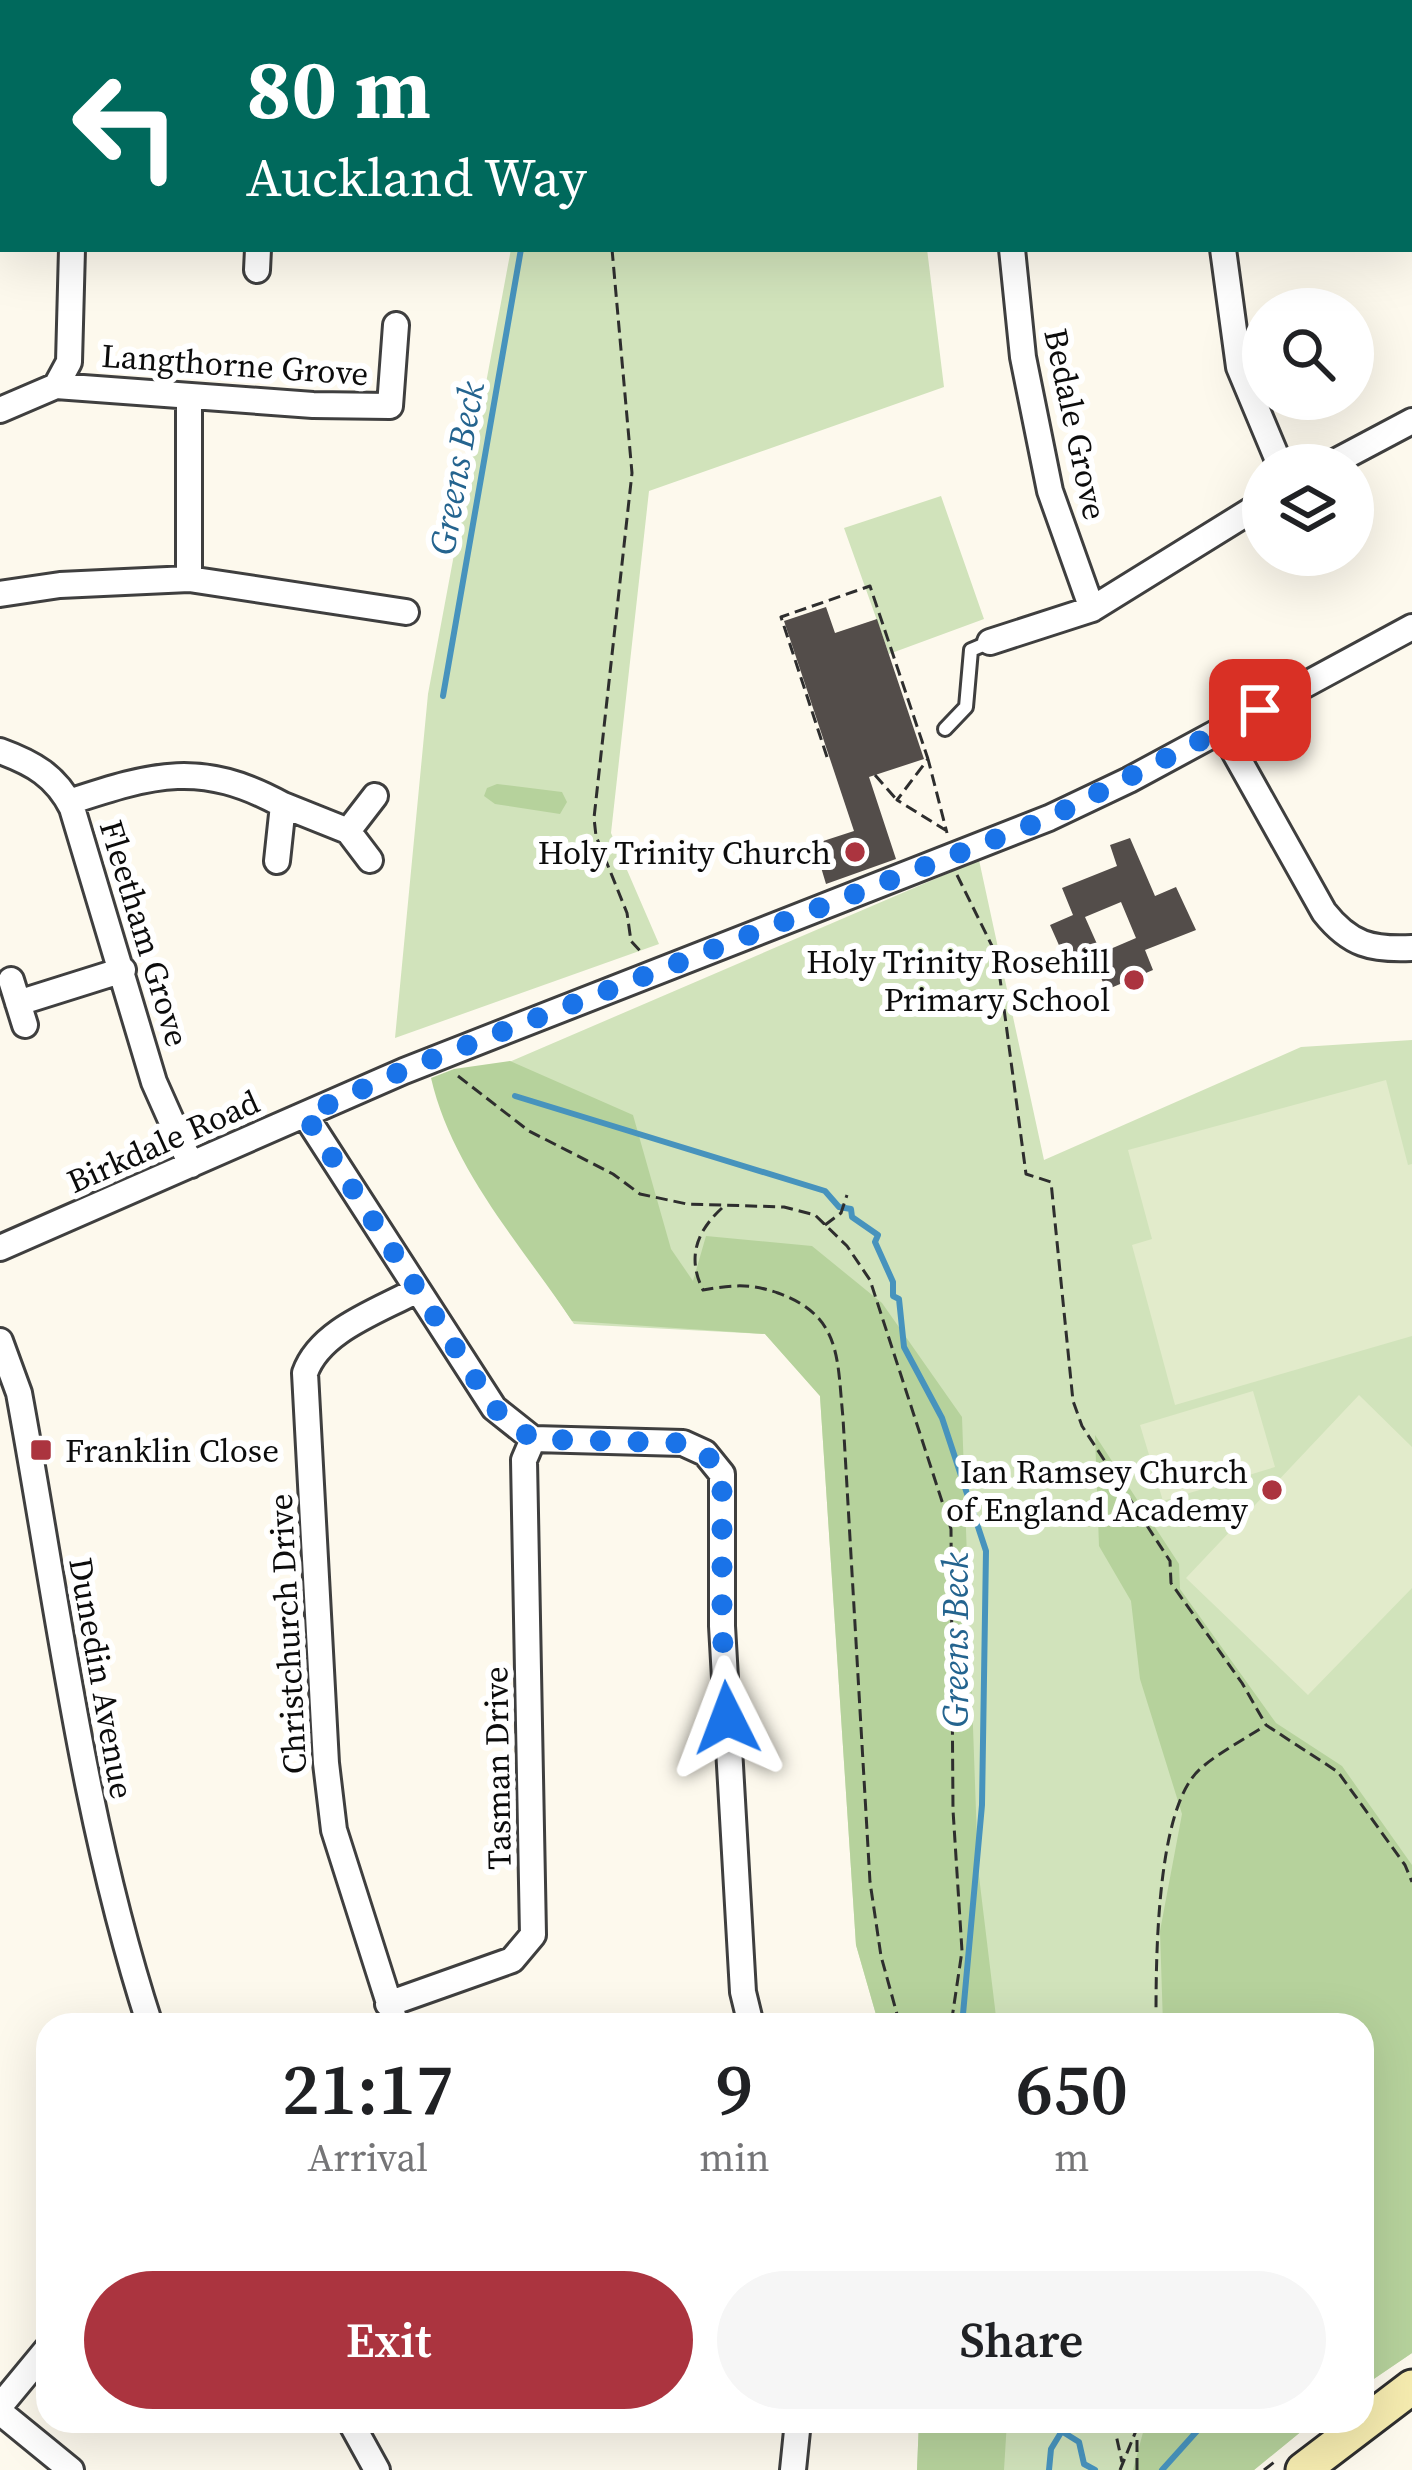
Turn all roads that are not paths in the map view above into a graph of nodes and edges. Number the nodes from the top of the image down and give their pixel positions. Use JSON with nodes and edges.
{"nodes":[{"id":1,"x":72,"y":252,"type":"edge"},
{"id":2,"x":1012,"y":252,"type":"edge"},
{"id":3,"x":1222,"y":252,"type":"edge"},
{"id":4,"x":396,"y":325,"type":"dead end"},
{"id":5,"x":56,"y":386,"type":"junction"},
{"id":6,"x":189,"y":396,"type":"junction"},
{"id":7,"x":0,"y":410,"type":"edge"},
{"id":8,"x":1412,"y":421,"type":"edge"},
{"id":9,"x":1271,"y":444,"type":"edge"},
{"id":10,"x":1368,"y":444,"type":"edge"},
{"id":11,"x":1242,"y":516,"type":"edge"},
{"id":12,"x":189,"y":579,"type":"junction"},
{"id":13,"x":0,"y":594,"type":"edge"},
{"id":14,"x":1092,"y":609,"type":"junction"},
{"id":15,"x":406,"y":612,"type":"dead end"},
{"id":16,"x":1412,"y":627,"type":"edge"},
{"id":17,"x":990,"y":641,"type":"joint"},
{"id":18,"x":945,"y":729,"type":"dead end"},
{"id":19,"x":1222,"y":730,"type":"junction"},
{"id":20,"x":0,"y":751,"type":"edge"},
{"id":21,"x":375,"y":796,"type":"dead end"},
{"id":22,"x":69,"y":802,"type":"junction"},
{"id":23,"x":284,"y":805,"type":"junction"},
{"id":24,"x":348,"y":831,"type":"junction"},
{"id":25,"x":370,"y":860,"type":"dead end"},
{"id":26,"x":278,"y":861,"type":"dead end"},
{"id":27,"x":1412,"y":948,"type":"edge"},
{"id":28,"x":123,"y":970,"type":"junction"},
{"id":29,"x":18,"y":1003,"type":"dead end"},
{"id":30,"x":305,"y":1115,"type":"junction"},
{"id":31,"x":191,"y":1165,"type":"junction"},
{"id":32,"x":0,"y":1248,"type":"edge"},
{"id":33,"x":417,"y":1290,"type":"junction"},
{"id":34,"x":0,"y":1340,"type":"edge"},
{"id":35,"x":532,"y":1439,"type":"junction"},
{"id":36,"x":146,"y":2013,"type":"edge"},
{"id":37,"x":392,"y":2013,"type":"edge"},
{"id":38,"x":394,"y":2013,"type":"edge"},
{"id":39,"x":748,"y":2013,"type":"edge"},
{"id":40,"x":36,"y":2363,"type":"edge"},
{"id":41,"x":1412,"y":2387,"type":"edge"},
{"id":42,"x":0,"y":2409,"type":"edge"},
{"id":43,"x":1374,"y":2416,"type":"edge"},
{"id":44,"x":356,"y":2433,"type":"edge"},
{"id":45,"x":797,"y":2433,"type":"edge"},
{"id":46,"x":1352,"y":2433,"type":"edge"},
{"id":47,"x":71,"y":2470,"type":"edge"},
{"id":48,"x":376,"y":2470,"type":"edge"},
{"id":49,"x":793,"y":2470,"type":"edge"},
{"id":50,"x":1303,"y":2470,"type":"edge"}],
"edges":[{"from":1,"to":5,"type":"street"},
{"from":2,"to":14,"type":"street","name":"Bedale Grove"},
{"from":3,"to":9,"type":"street"},
{"from":4,"to":6,"type":"street","name":"Langthorne Grove"},
{"from":5,"to":6,"type":"street","name":"Langthorne Grove"},
{"from":5,"to":7,"type":"street","name":"Langthorne Grove"},
{"from":6,"to":12,"type":"street"},
{"from":8,"to":10,"type":"street"},
{"from":11,"to":14,"type":"street"},
{"from":12,"to":13,"type":"street"},
{"from":12,"to":15,"type":"street"},
{"from":14,"to":17,"type":"street"},
{"from":16,"to":19,"type":"street","name":"Birkdale Road"},
{"from":17,"to":18,"type":"lane"},
{"from":19,"to":27,"type":"street"},
{"from":19,"to":30,"type":"street","name":"Birkdale Road"},
{"from":20,"to":22,"type":"street","name":"Fleetham Grove"},
{"from":21,"to":24,"type":"street"},
{"from":22,"to":23,"type":"street"},
{"from":22,"to":28,"type":"street","name":"Fleetham Grove"},
{"from":23,"to":24,"type":"street"},
{"from":23,"to":26,"type":"street"},
{"from":24,"to":25,"type":"street"},
{"from":28,"to":29,"type":"street"},
{"from":28,"to":31,"type":"street","name":"Fleetham Grove"},
{"from":30,"to":31,"type":"street","name":"Birkdale Road"},
{"from":30,"to":33,"type":"street"},
{"from":31,"to":32,"type":"street","name":"Birkdale Road"},
{"from":33,"to":35,"type":"street"},
{"from":33,"to":37,"type":"street","name":"Christchurch Drive"},
{"from":34,"to":36,"type":"street","name":"Dunedin Avenue"},
{"from":35,"to":38,"type":"street","name":"Tasman Drive"},
{"from":35,"to":39,"type":"street"},
{"from":40,"to":42,"type":"street"},
{"from":41,"to":43,"type":"street"},
{"from":42,"to":47,"type":"street"},
{"from":44,"to":48,"type":"street"},
{"from":45,"to":49,"type":"street"},
{"from":46,"to":50,"type":"street"}]}
